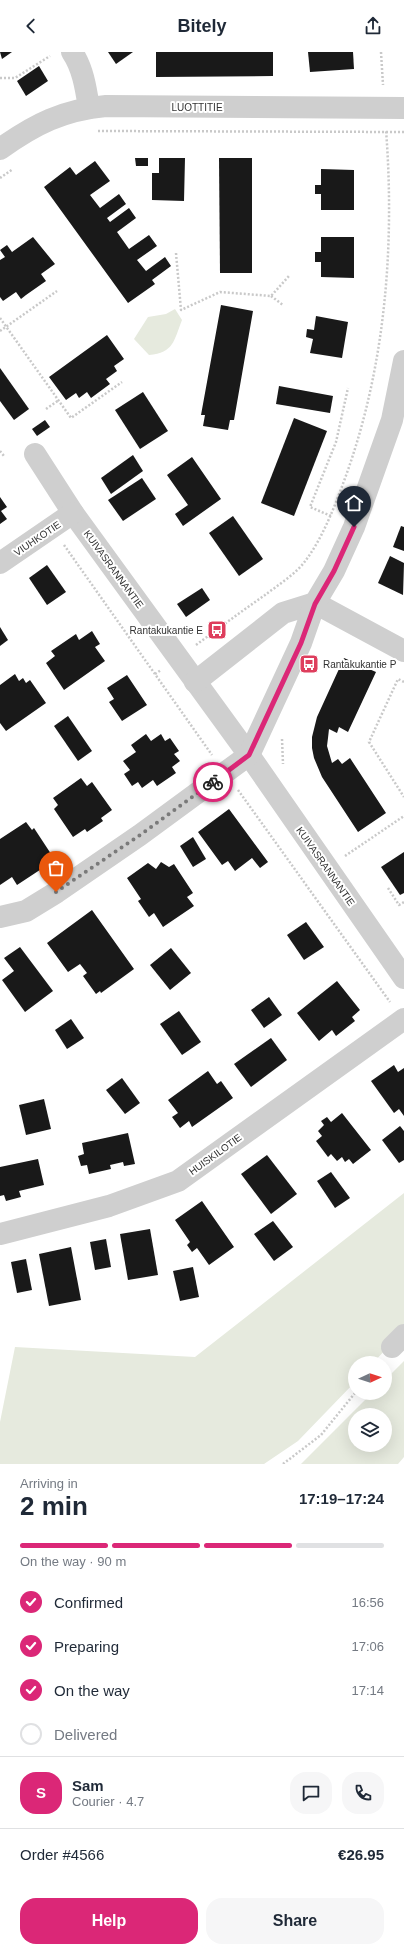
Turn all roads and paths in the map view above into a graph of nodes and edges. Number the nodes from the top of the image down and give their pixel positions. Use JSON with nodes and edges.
{"nodes":[{"id":1,"x":55,"y":52,"type":"edge"},
{"id":2,"x":72,"y":52,"type":"edge"},
{"id":3,"x":381,"y":52,"type":"edge"},
{"id":4,"x":0,"y":78,"type":"edge"},
{"id":5,"x":89,"y":108,"type":"junction"},
{"id":6,"x":394,"y":108,"type":"edge"},
{"id":7,"x":93,"y":131,"type":"dead end"},
{"id":8,"x":386,"y":132,"type":"junction"},
{"id":9,"x":404,"y":132,"type":"edge"},
{"id":10,"x":0,"y":149,"type":"edge"},
{"id":11,"x":19,"y":164,"type":"dead end"},
{"id":12,"x":0,"y":178,"type":"edge"},
{"id":13,"x":176,"y":253,"type":"dead end"},
{"id":14,"x":290,"y":276,"type":"dead end"},
{"id":15,"x":57,"y":291,"type":"dead end"},
{"id":16,"x":271,"y":296,"type":"junction"},
{"id":17,"x":283,"y":305,"type":"dead end"},
{"id":18,"x":0,"y":318,"type":"edge"},
{"id":19,"x":6,"y":327,"type":"junction"},
{"id":20,"x":0,"y":331,"type":"edge"},
{"id":21,"x":404,"y":361,"type":"edge"},
{"id":22,"x":122,"y":382,"type":"dead end"},
{"id":23,"x":348,"y":388,"type":"dead end"},
{"id":24,"x":59,"y":400,"type":"junction"},
{"id":25,"x":46,"y":409,"type":"dead end"},
{"id":26,"x":0,"y":451,"type":"edge"},
{"id":27,"x":35,"y":454,"type":"dead end"},
{"id":28,"x":4,"y":456,"type":"dead end"},
{"id":29,"x":73,"y":513,"type":"junction"},
{"id":30,"x":331,"y":516,"type":"junction"},
{"id":31,"x":52,"y":528,"type":"junction"},
{"id":32,"x":0,"y":563,"type":"edge"},
{"id":33,"x":315,"y":604,"type":"junction"},
{"id":34,"x":404,"y":651,"type":"edge"},
{"id":35,"x":178,"y":658,"type":"junction"},
{"id":36,"x":155,"y":674,"type":"junction"},
{"id":37,"x":195,"y":682,"type":"junction"},
{"id":38,"x":404,"y":682,"type":"edge"},
{"id":39,"x":249,"y":755,"type":"junction"},
{"id":40,"x":225,"y":773,"type":"junction"},
{"id":41,"x":404,"y":798,"type":"edge"},
{"id":42,"x":404,"y":816,"type":"edge"},
{"id":43,"x":327,"y":867,"type":"junction"},
{"id":44,"x":388,"y":888,"type":"dead end"},
{"id":45,"x":404,"y":902,"type":"edge"},
{"id":46,"x":0,"y":917,"type":"edge"},
{"id":47,"x":404,"y":978,"type":"edge"},
{"id":48,"x":404,"y":1020,"type":"edge"},
{"id":49,"x":0,"y":1234,"type":"edge"},
{"id":50,"x":349,"y":1400,"type":"edge"},
{"id":51,"x":282,"y":1464,"type":"edge"}],
"edges":[{"from":1,"to":4,"type":"path"},
{"from":2,"to":5,"type":"street"},
{"from":3,"to":6,"type":"path"},
{"from":5,"to":6,"type":"street","name":"LUOTTITIE"},
{"from":5,"to":10,"type":"street","name":"LUOTTITIE"},
{"from":6,"to":8,"type":"path"},
{"from":7,"to":8,"type":"path"},
{"from":8,"to":9,"type":"path"},
{"from":8,"to":30,"type":"path"},
{"from":11,"to":12,"type":"path"},
{"from":13,"to":16,"type":"path"},
{"from":14,"to":16,"type":"path"},
{"from":15,"to":19,"type":"path"},
{"from":16,"to":17,"type":"path"},
{"from":18,"to":19,"type":"path"},
{"from":19,"to":20,"type":"path"},
{"from":19,"to":24,"type":"path"},
{"from":21,"to":33,"type":"street"},
{"from":22,"to":24,"type":"path"},
{"from":23,"to":30,"type":"path"},
{"from":24,"to":25,"type":"path"},
{"from":26,"to":28,"type":"path"},
{"from":27,"to":29,"type":"street","name":"KUIVASRANNANTIE"},
{"from":29,"to":31,"type":"street","name":"VIUHKOTIE"},
{"from":29,"to":35,"type":"street","name":"KUIVASRANNANTIE"},
{"from":30,"to":35,"type":"path"},
{"from":31,"to":32,"type":"street","name":"VIUHKOTIE"},
{"from":31,"to":36,"type":"path"},
{"from":33,"to":34,"type":"street"},
{"from":33,"to":37,"type":"street"},
{"from":33,"to":39,"type":"street"},
{"from":35,"to":36,"type":"path"},
{"from":35,"to":37,"type":"street","name":"KUIVASRANNANTIE"},
{"from":36,"to":40,"type":"path"},
{"from":37,"to":39,"type":"street","name":"KUIVASRANNANTIE"},
{"from":38,"to":41,"type":"path"},
{"from":39,"to":40,"type":"street"},
{"from":39,"to":43,"type":"street","name":"KUIVASRANNANTIE"},
{"from":40,"to":46,"type":"street"},
{"from":40,"to":48,"type":"path"},
{"from":42,"to":43,"type":"path"},
{"from":43,"to":47,"type":"street","name":"KUIVASRANNANTIE"},
{"from":44,"to":45,"type":"path"},
{"from":48,"to":49,"type":"street","name":"HUISKILOTIE"},
{"from":50,"to":51,"type":"path"}]}
